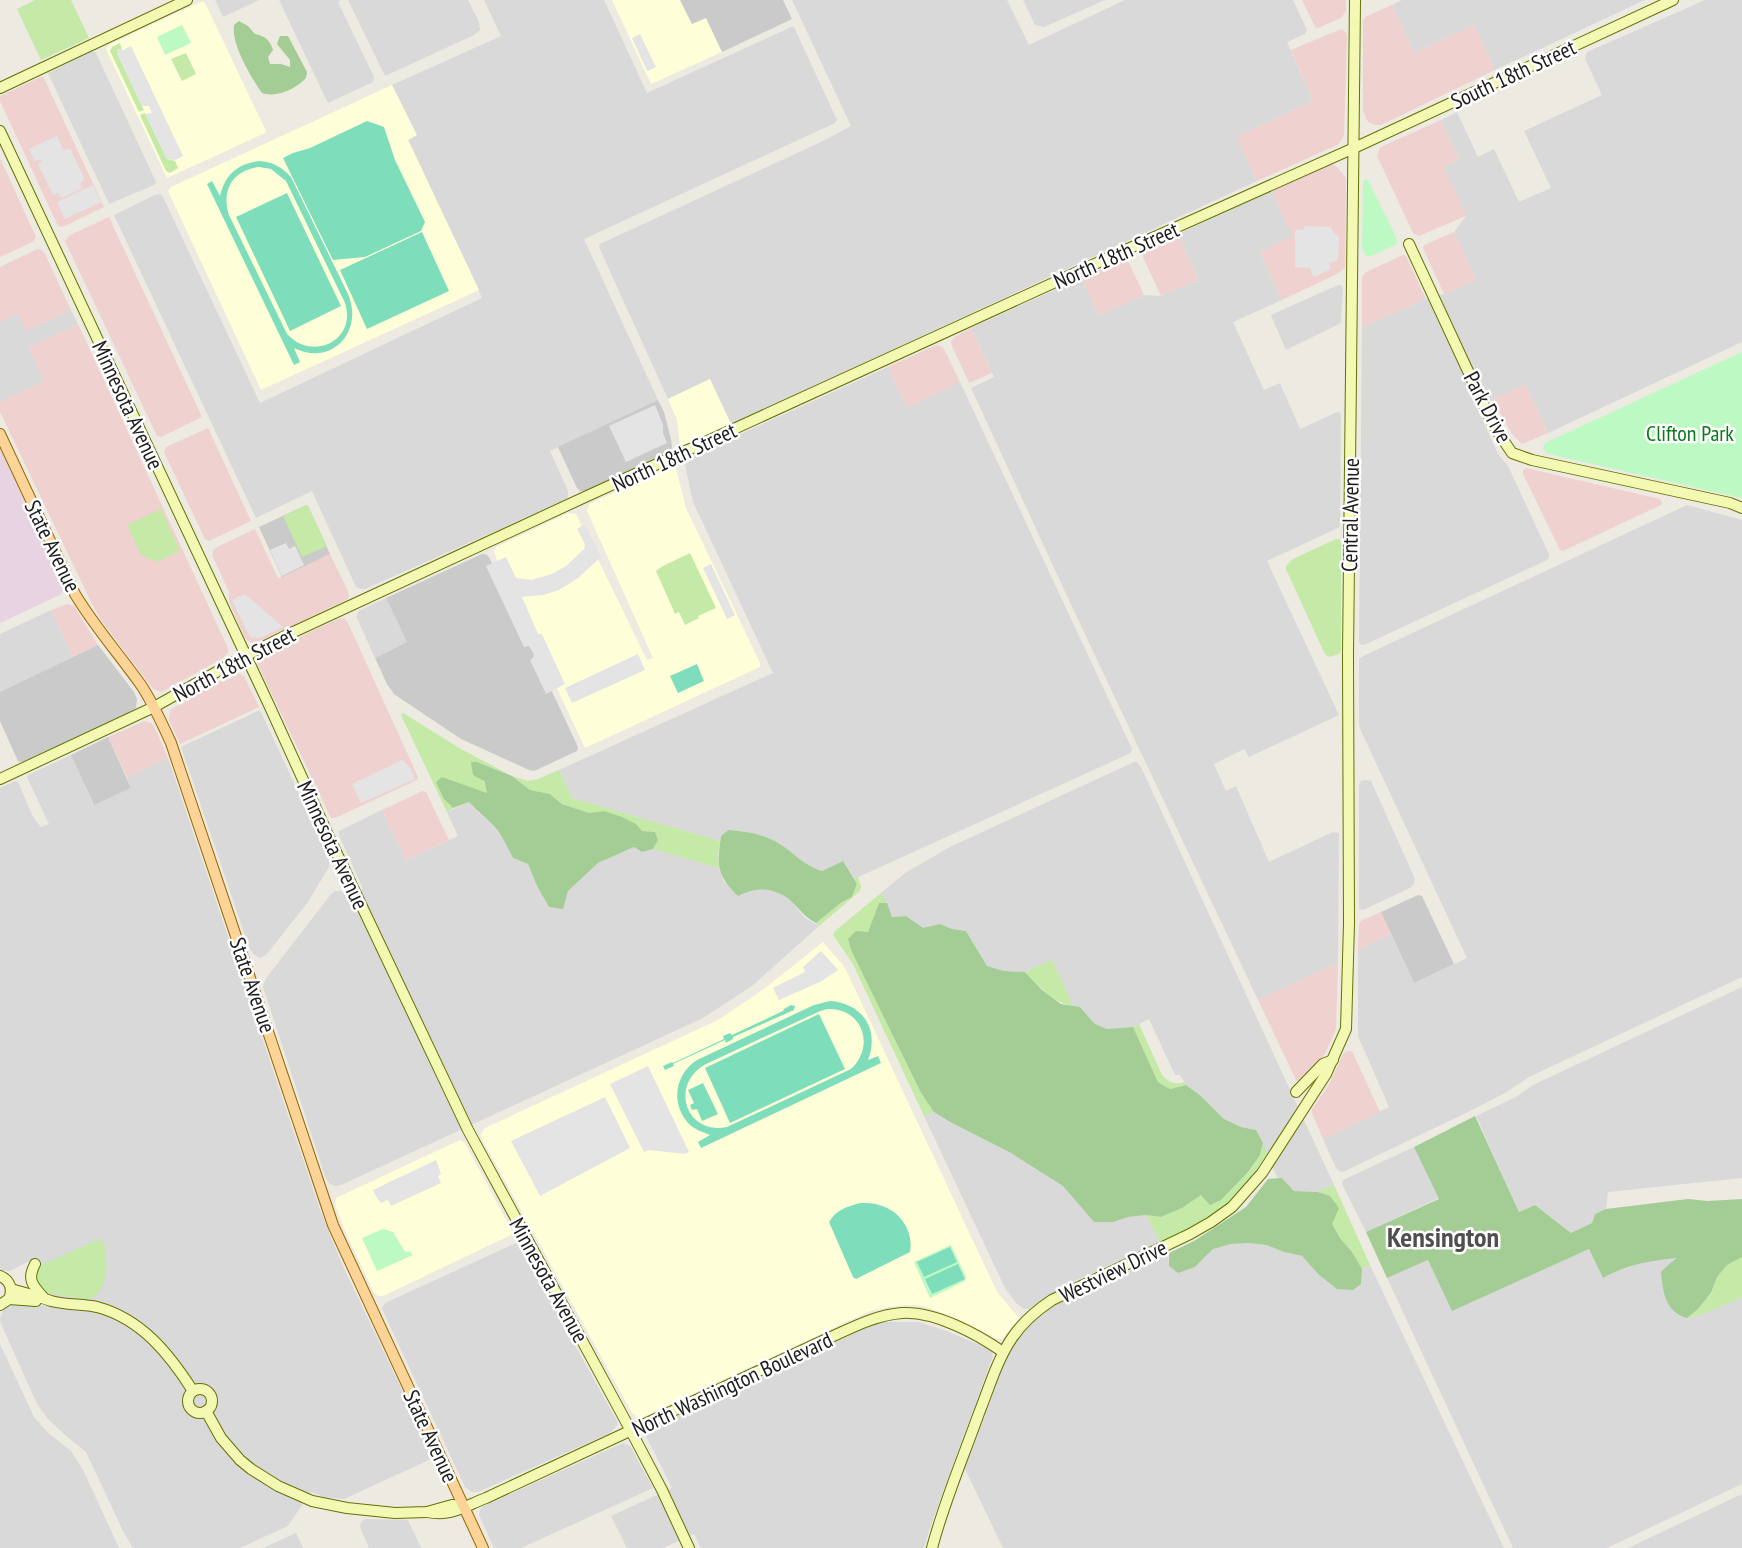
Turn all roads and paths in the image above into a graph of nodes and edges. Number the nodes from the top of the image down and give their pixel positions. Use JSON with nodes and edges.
{"nodes":[{"id":1,"x":187,"y":0,"type":"edge"},
{"id":2,"x":1355,"y":0,"type":"edge"},
{"id":3,"x":1673,"y":0,"type":"edge"},
{"id":4,"x":0,"y":88,"type":"edge"},
{"id":5,"x":0,"y":130,"type":"edge"},
{"id":6,"x":1354,"y":148,"type":"junction"},
{"id":7,"x":1409,"y":244,"type":"dead end"},
{"id":8,"x":0,"y":434,"type":"edge"},
{"id":9,"x":1742,"y":508,"type":"edge"},
{"id":10,"x":244,"y":656,"type":"junction"},
{"id":11,"x":154,"y":707,"type":"junction"},
{"id":12,"x":0,"y":779,"type":"edge"},
{"id":13,"x":1346,"y":1029,"type":"joint"},
{"id":14,"x":1333,"y":1060,"type":"junction"},
{"id":15,"x":1296,"y":1092,"type":"dead end"},
{"id":16,"x":35,"y":1264,"type":"dead end"},
{"id":17,"x":0,"y":1276,"type":"edge"},
{"id":18,"x":7,"y":1298,"type":"edge"},
{"id":19,"x":47,"y":1299,"type":"junction"},
{"id":20,"x":1003,"y":1352,"type":"junction"},
{"id":21,"x":193,"y":1391,"type":"junction"},
{"id":22,"x":206,"y":1411,"type":"junction"},
{"id":23,"x":631,"y":1431,"type":"junction"},
{"id":24,"x":464,"y":1506,"type":"junction"},
{"id":25,"x":483,"y":1548,"type":"edge"},
{"id":26,"x":690,"y":1548,"type":"edge"},
{"id":27,"x":932,"y":1548,"type":"edge"}],
"edges":[{"from":1,"to":4,"type":"main road"},
{"from":2,"to":6,"type":"main road","name":"Central Avenue"},
{"from":3,"to":6,"type":"main road","name":"South 18th Street"},
{"from":5,"to":10,"type":"main road","name":"Minnesota Avenue"},
{"from":6,"to":10,"type":"main road","name":"North 18th Street"},
{"from":6,"to":13,"type":"main road","name":"Central Avenue"},
{"from":7,"to":9,"type":"main road","name":"Park Drive"},
{"from":8,"to":11,"type":"main road","name":"State Avenue"},
{"from":10,"to":11,"type":"main road","name":"North 18th Street"},
{"from":10,"to":23,"type":"main road","name":"Minnesota Avenue"},
{"from":11,"to":12,"type":"main road","name":"North 18th Street"},
{"from":11,"to":24,"type":"main road","name":"State Avenue"},
{"from":13,"to":14,"type":"main road","name":"Westview Drive"},
{"from":14,"to":15,"type":"main road"},
{"from":14,"to":20,"type":"main road","name":"Westview Drive"},
{"from":16,"to":19,"type":"main road"},
{"from":17,"to":18,"type":"main road"},
{"from":18,"to":19,"type":"main road"},
{"from":19,"to":21,"type":"main road"},
{"from":20,"to":23,"type":"main road","name":"North Washington Boulevard"},
{"from":20,"to":27,"type":"main road","name":"Westview Drive"},
{"from":21,"to":22,"type":"main road"},
{"from":21,"to":22,"type":"main road"},
{"from":22,"to":24,"type":"main road","name":"North Washington Boulevard"},
{"from":23,"to":24,"type":"main road","name":"North Washington Boulevard"},
{"from":23,"to":26,"type":"main road","name":"Minnesota Avenue"},
{"from":24,"to":25,"type":"main road","name":"State Avenue"}]}
